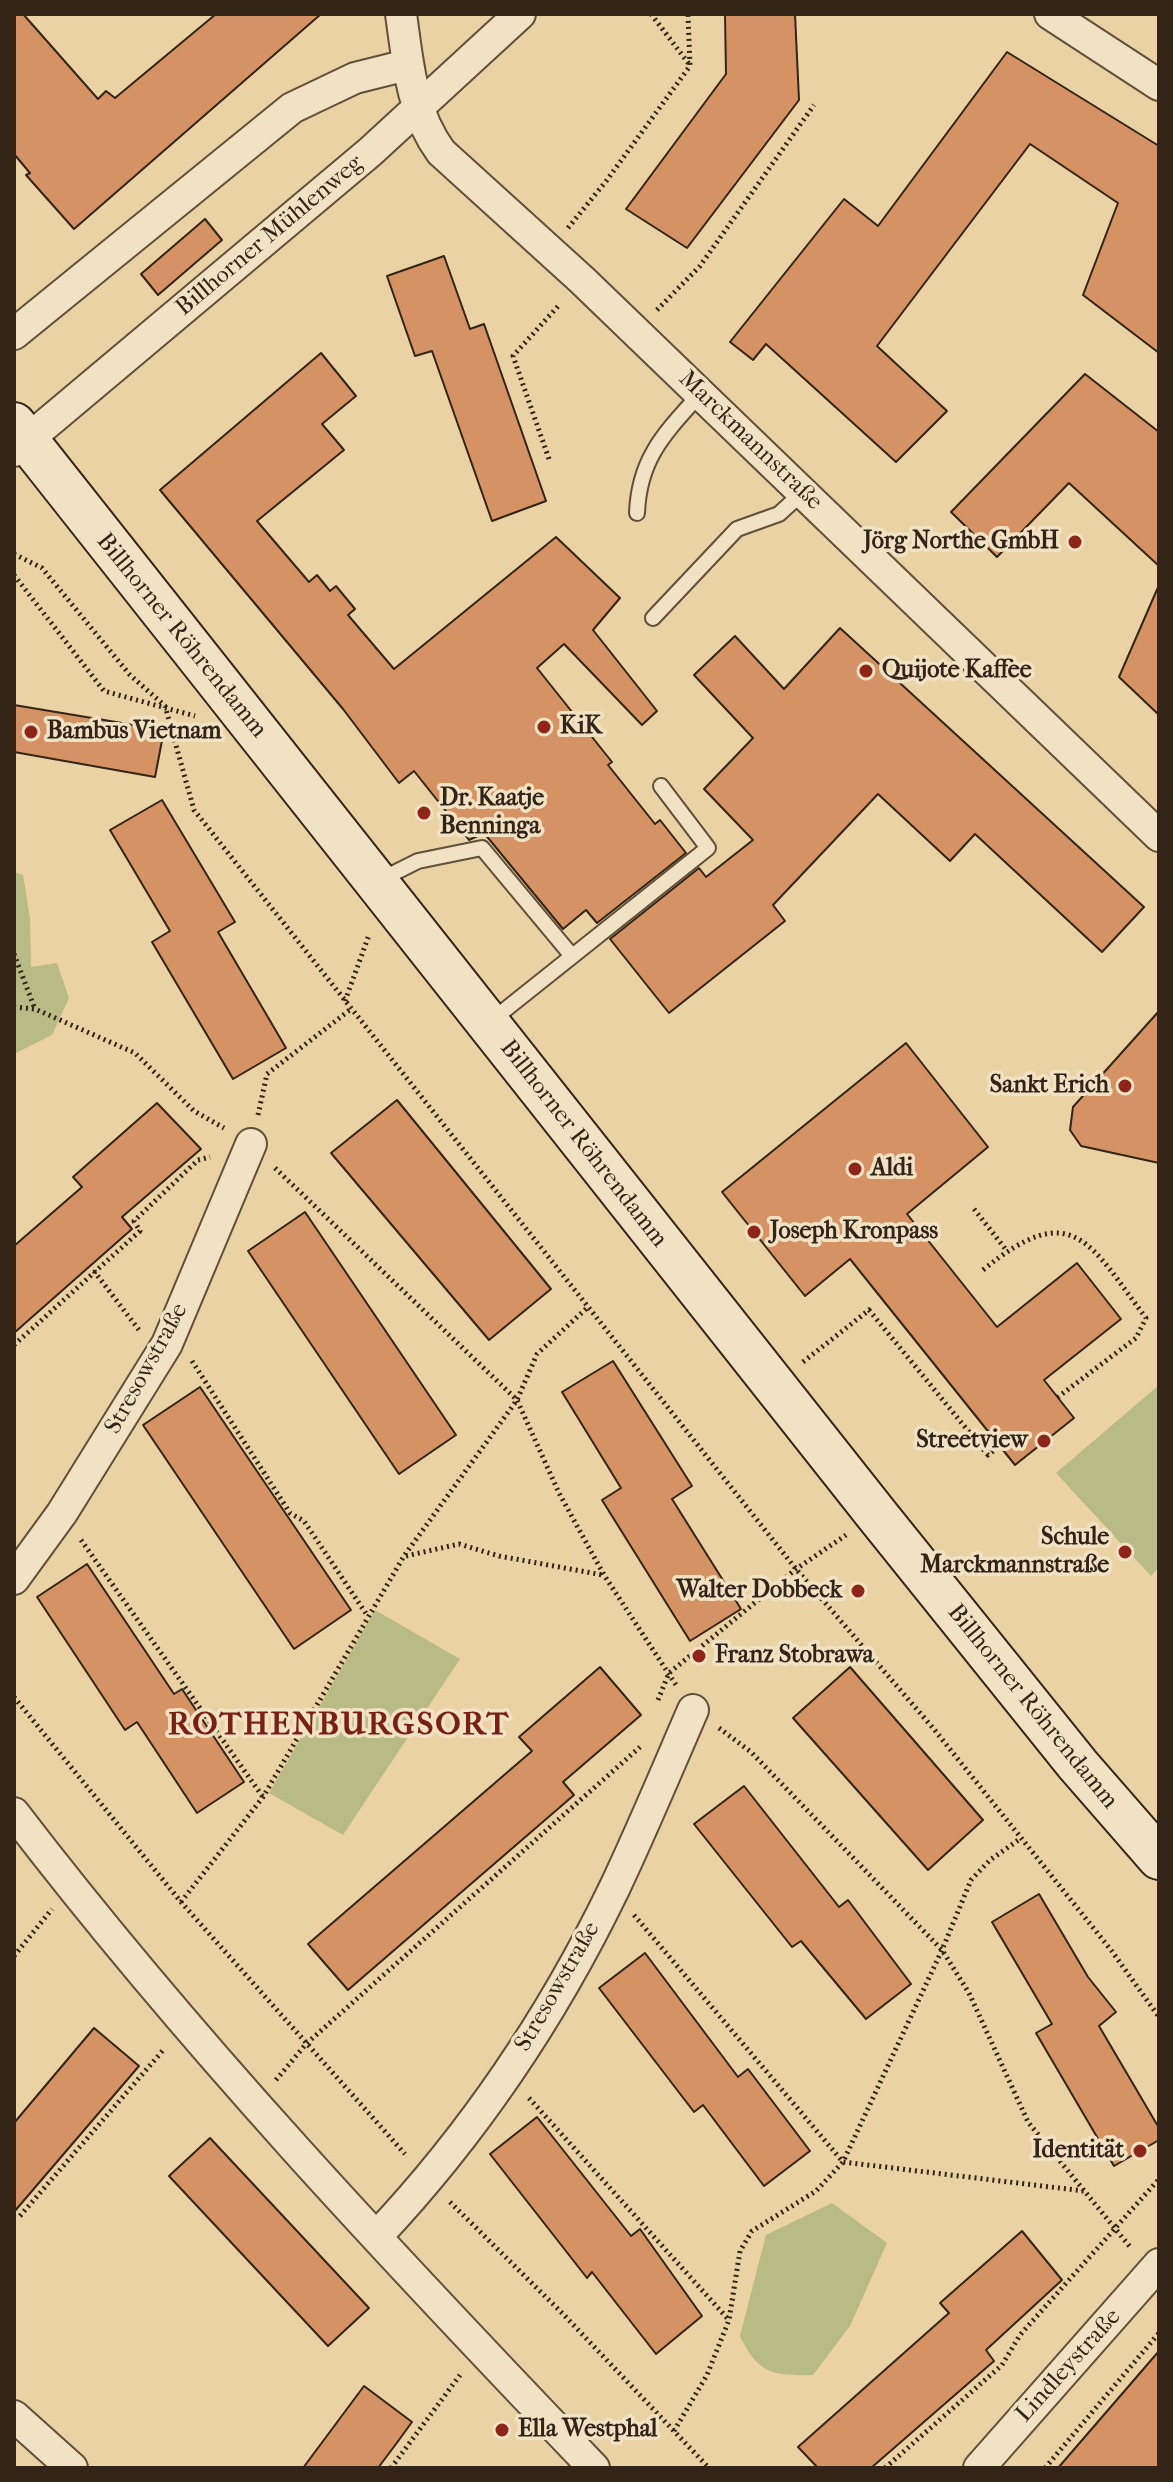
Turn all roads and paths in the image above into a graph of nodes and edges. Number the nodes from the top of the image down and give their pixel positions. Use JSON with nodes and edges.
{"nodes":[{"id":1,"x":401,"y":14,"type":"edge"},
{"id":2,"x":520,"y":14,"type":"edge"},
{"id":3,"x":651,"y":14,"type":"edge"},
{"id":4,"x":688,"y":14,"type":"edge"},
{"id":5,"x":1066,"y":18,"type":"edge"},
{"id":6,"x":407,"y":65,"type":"junction"},
{"id":7,"x":690,"y":66,"type":"junction"},
{"id":8,"x":1159,"y":85,"type":"edge"},
{"id":9,"x":814,"y":105,"type":"dead end"},
{"id":10,"x":418,"y":109,"type":"junction"},
{"id":11,"x":583,"y":211,"type":"dead end"},
{"id":12,"x":582,"y":280,"type":"junction"},
{"id":13,"x":683,"y":284,"type":"dead end"},
{"id":14,"x":14,"y":334,"type":"edge"},
{"id":15,"x":700,"y":394,"type":"junction"},
{"id":16,"x":18,"y":439,"type":"edge"},
{"id":17,"x":549,"y":459,"type":"dead end"},
{"id":18,"x":802,"y":493,"type":"junction"},
{"id":19,"x":637,"y":513,"type":"dead end"},
{"id":20,"x":14,"y":554,"type":"edge"},
{"id":21,"x":14,"y":575,"type":"edge"},
{"id":22,"x":653,"y":618,"type":"dead end"},
{"id":23,"x":165,"y":706,"type":"junction"},
{"id":24,"x":661,"y":786,"type":"dead end"},
{"id":25,"x":1159,"y":836,"type":"edge"},
{"id":26,"x":380,"y":887,"type":"junction"},
{"id":27,"x":14,"y":954,"type":"edge"},
{"id":28,"x":572,"y":956,"type":"junction"},
{"id":29,"x":344,"y":1002,"type":"junction"},
{"id":30,"x":14,"y":1007,"type":"edge"},
{"id":31,"x":35,"y":1009,"type":"junction"},
{"id":32,"x":351,"y":1009,"type":"junction"},
{"id":33,"x":488,"y":1024,"type":"junction"},
{"id":34,"x":251,"y":1144,"type":"junction"},
{"id":35,"x":974,"y":1209,"type":"dead end"},
{"id":36,"x":1007,"y":1251,"type":"junction"},
{"id":37,"x":983,"y":1270,"type":"dead end"},
{"id":38,"x":94,"y":1271,"type":"junction"},
{"id":39,"x":588,"y":1307,"type":"junction"},
{"id":40,"x":167,"y":1344,"type":"junction"},
{"id":41,"x":14,"y":1345,"type":"edge"},
{"id":42,"x":774,"y":1385,"type":"junction"},
{"id":43,"x":1058,"y":1397,"type":"dead end"},
{"id":44,"x":517,"y":1400,"type":"junction"},
{"id":45,"x":1000,"y":1446,"type":"dead end"},
{"id":46,"x":62,"y":1513,"type":"junction"},
{"id":47,"x":877,"y":1515,"type":"junction"},
{"id":48,"x":404,"y":1556,"type":"junction"},
{"id":49,"x":796,"y":1569,"type":"junction"},
{"id":50,"x":604,"y":1575,"type":"junction"},
{"id":51,"x":14,"y":1579,"type":"edge"},
{"id":52,"x":367,"y":1615,"type":"junction"},
{"id":53,"x":669,"y":1673,"type":"junction"},
{"id":54,"x":14,"y":1697,"type":"edge"},
{"id":55,"x":693,"y":1710,"type":"junction"},
{"id":56,"x":654,"y":1711,"type":"dead end"},
{"id":57,"x":644,"y":1736,"type":"dead end"},
{"id":58,"x":263,"y":1797,"type":"junction"},
{"id":59,"x":14,"y":1813,"type":"edge"},
{"id":60,"x":1020,"y":1839,"type":"junction"},
{"id":61,"x":1159,"y":1858,"type":"edge"},
{"id":62,"x":70,"y":1886,"type":"junction"},
{"id":63,"x":614,"y":1890,"type":"junction"},
{"id":64,"x":181,"y":1902,"type":"junction"},
{"id":65,"x":942,"y":1950,"type":"junction"},
{"id":66,"x":14,"y":1956,"type":"edge"},
{"id":67,"x":1159,"y":2017,"type":"edge"},
{"id":68,"x":187,"y":2023,"type":"junction"},
{"id":69,"x":306,"y":2044,"type":"junction"},
{"id":70,"x":508,"y":2074,"type":"junction"},
{"id":71,"x":256,"y":2103,"type":"junction"},
{"id":72,"x":843,"y":2162,"type":"junction"},
{"id":73,"x":1159,"y":2179,"type":"edge"},
{"id":74,"x":429,"y":2181,"type":"junction"},
{"id":75,"x":1085,"y":2191,"type":"junction"},
{"id":76,"x":20,"y":2216,"type":"dead end"},
{"id":77,"x":1115,"y":2229,"type":"junction"},
{"id":78,"x":377,"y":2236,"type":"junction"},
{"id":79,"x":1155,"y":2269,"type":"edge"},
{"id":80,"x":729,"y":2320,"type":"junction"},
{"id":81,"x":1159,"y":2333,"type":"edge"},
{"id":82,"x":477,"y":2346,"type":"junction"},
{"id":83,"x":14,"y":2416,"type":"edge"},
{"id":84,"x":674,"y":2431,"type":"junction"},
{"id":85,"x":72,"y":2468,"type":"edge"},
{"id":86,"x":391,"y":2468,"type":"edge"},
{"id":87,"x":594,"y":2468,"type":"edge"},
{"id":88,"x":709,"y":2468,"type":"edge"},
{"id":89,"x":885,"y":2468,"type":"edge"},
{"id":90,"x":979,"y":2468,"type":"edge"},
{"id":91,"x":1045,"y":2468,"type":"edge"}],
"edges":[{"from":1,"to":6,"type":"street","name":"Marckmannstraße"},
{"from":2,"to":10,"type":"street","name":"Billhorner Mühlenweg"},
{"from":3,"to":7,"type":"path"},
{"from":4,"to":7,"type":"path"},
{"from":5,"to":8,"type":"street"},
{"from":6,"to":10,"type":"street","name":"Marckmannstraße"},
{"from":6,"to":14,"type":"street"},
{"from":7,"to":11,"type":"path"},
{"from":9,"to":13,"type":"path"},
{"from":10,"to":12,"type":"street","name":"Marckmannstraße"},
{"from":10,"to":16,"type":"street","name":"Billhorner Mühlenweg"},
{"from":12,"to":15,"type":"street","name":"Marckmannstraße"},
{"from":12,"to":17,"type":"path"},
{"from":15,"to":18,"type":"street","name":"Marckmannstraße"},
{"from":15,"to":19,"type":"lane"},
{"from":16,"to":26,"type":"street","name":"Billhorner Röhrendamm"},
{"from":18,"to":22,"type":"lane"},
{"from":18,"to":25,"type":"street","name":"Marckmannstraße"},
{"from":20,"to":23,"type":"path"},
{"from":21,"to":23,"type":"path"},
{"from":23,"to":29,"type":"path"},
{"from":24,"to":28,"type":"lane"},
{"from":26,"to":28,"type":"lane"},
{"from":26,"to":29,"type":"path"},
{"from":26,"to":33,"type":"street","name":"Billhorner Röhrendamm"},
{"from":27,"to":31,"type":"path"},
{"from":28,"to":33,"type":"lane"},
{"from":29,"to":32,"type":"path"},
{"from":30,"to":31,"type":"path"},
{"from":31,"to":34,"type":"path"},
{"from":32,"to":34,"type":"path"},
{"from":32,"to":39,"type":"path"},
{"from":33,"to":42,"type":"street","name":"Billhorner Röhrendamm"},
{"from":34,"to":38,"type":"path"},
{"from":34,"to":40,"type":"street","name":"Stresowstraße"},
{"from":34,"to":44,"type":"path"},
{"from":35,"to":36,"type":"path"},
{"from":36,"to":37,"type":"path"},
{"from":36,"to":43,"type":"path"},
{"from":38,"to":40,"type":"path"},
{"from":38,"to":41,"type":"path"},
{"from":39,"to":44,"type":"path"},
{"from":39,"to":49,"type":"path"},
{"from":40,"to":46,"type":"street","name":"Stresowstraße"},
{"from":40,"to":52,"type":"path"},
{"from":42,"to":45,"type":"path"},
{"from":42,"to":47,"type":"street","name":"Billhorner Röhrendamm"},
{"from":44,"to":48,"type":"path"},
{"from":44,"to":50,"type":"path"},
{"from":46,"to":51,"type":"street","name":"Stresowstraße"},
{"from":46,"to":58,"type":"path"},
{"from":47,"to":49,"type":"path"},
{"from":47,"to":61,"type":"street","name":"Billhorner Röhrendamm"},
{"from":48,"to":50,"type":"path"},
{"from":48,"to":52,"type":"path"},
{"from":49,"to":53,"type":"path"},
{"from":49,"to":60,"type":"path"},
{"from":50,"to":53,"type":"path"},
{"from":52,"to":58,"type":"path"},
{"from":53,"to":55,"type":"path"},
{"from":53,"to":56,"type":"path"},
{"from":54,"to":64,"type":"path"},
{"from":55,"to":63,"type":"street","name":"Stresowstraße"},
{"from":55,"to":65,"type":"path"},
{"from":57,"to":69,"type":"path"},
{"from":58,"to":64,"type":"path"},
{"from":59,"to":62,"type":"street"},
{"from":60,"to":65,"type":"path"},
{"from":60,"to":67,"type":"path"},
{"from":62,"to":66,"type":"path"},
{"from":62,"to":68,"type":"street"},
{"from":63,"to":70,"type":"street","name":"Stresowstraße"},
{"from":63,"to":72,"type":"path"},
{"from":64,"to":69,"type":"path"},
{"from":65,"to":72,"type":"path"},
{"from":65,"to":75,"type":"path"},
{"from":68,"to":71,"type":"street"},
{"from":68,"to":76,"type":"path"},
{"from":69,"to":71,"type":"path"},
{"from":69,"to":74,"type":"path"},
{"from":70,"to":74,"type":"street","name":"Stresowstraße"},
{"from":70,"to":80,"type":"path"},
{"from":71,"to":78,"type":"street"},
{"from":72,"to":75,"type":"path"},
{"from":72,"to":80,"type":"path"},
{"from":73,"to":77,"type":"path"},
{"from":74,"to":78,"type":"street","name":"Stresowstraße"},
{"from":74,"to":84,"type":"path"},
{"from":75,"to":77,"type":"path"},
{"from":77,"to":79,"type":"path"},
{"from":77,"to":89,"type":"path"},
{"from":78,"to":82,"type":"street"},
{"from":79,"to":90,"type":"street","name":"Lindleystraße"},
{"from":80,"to":84,"type":"path"},
{"from":81,"to":91,"type":"path"},
{"from":82,"to":86,"type":"path"},
{"from":82,"to":87,"type":"street"},
{"from":83,"to":85,"type":"street"},
{"from":84,"to":88,"type":"path"}]}
